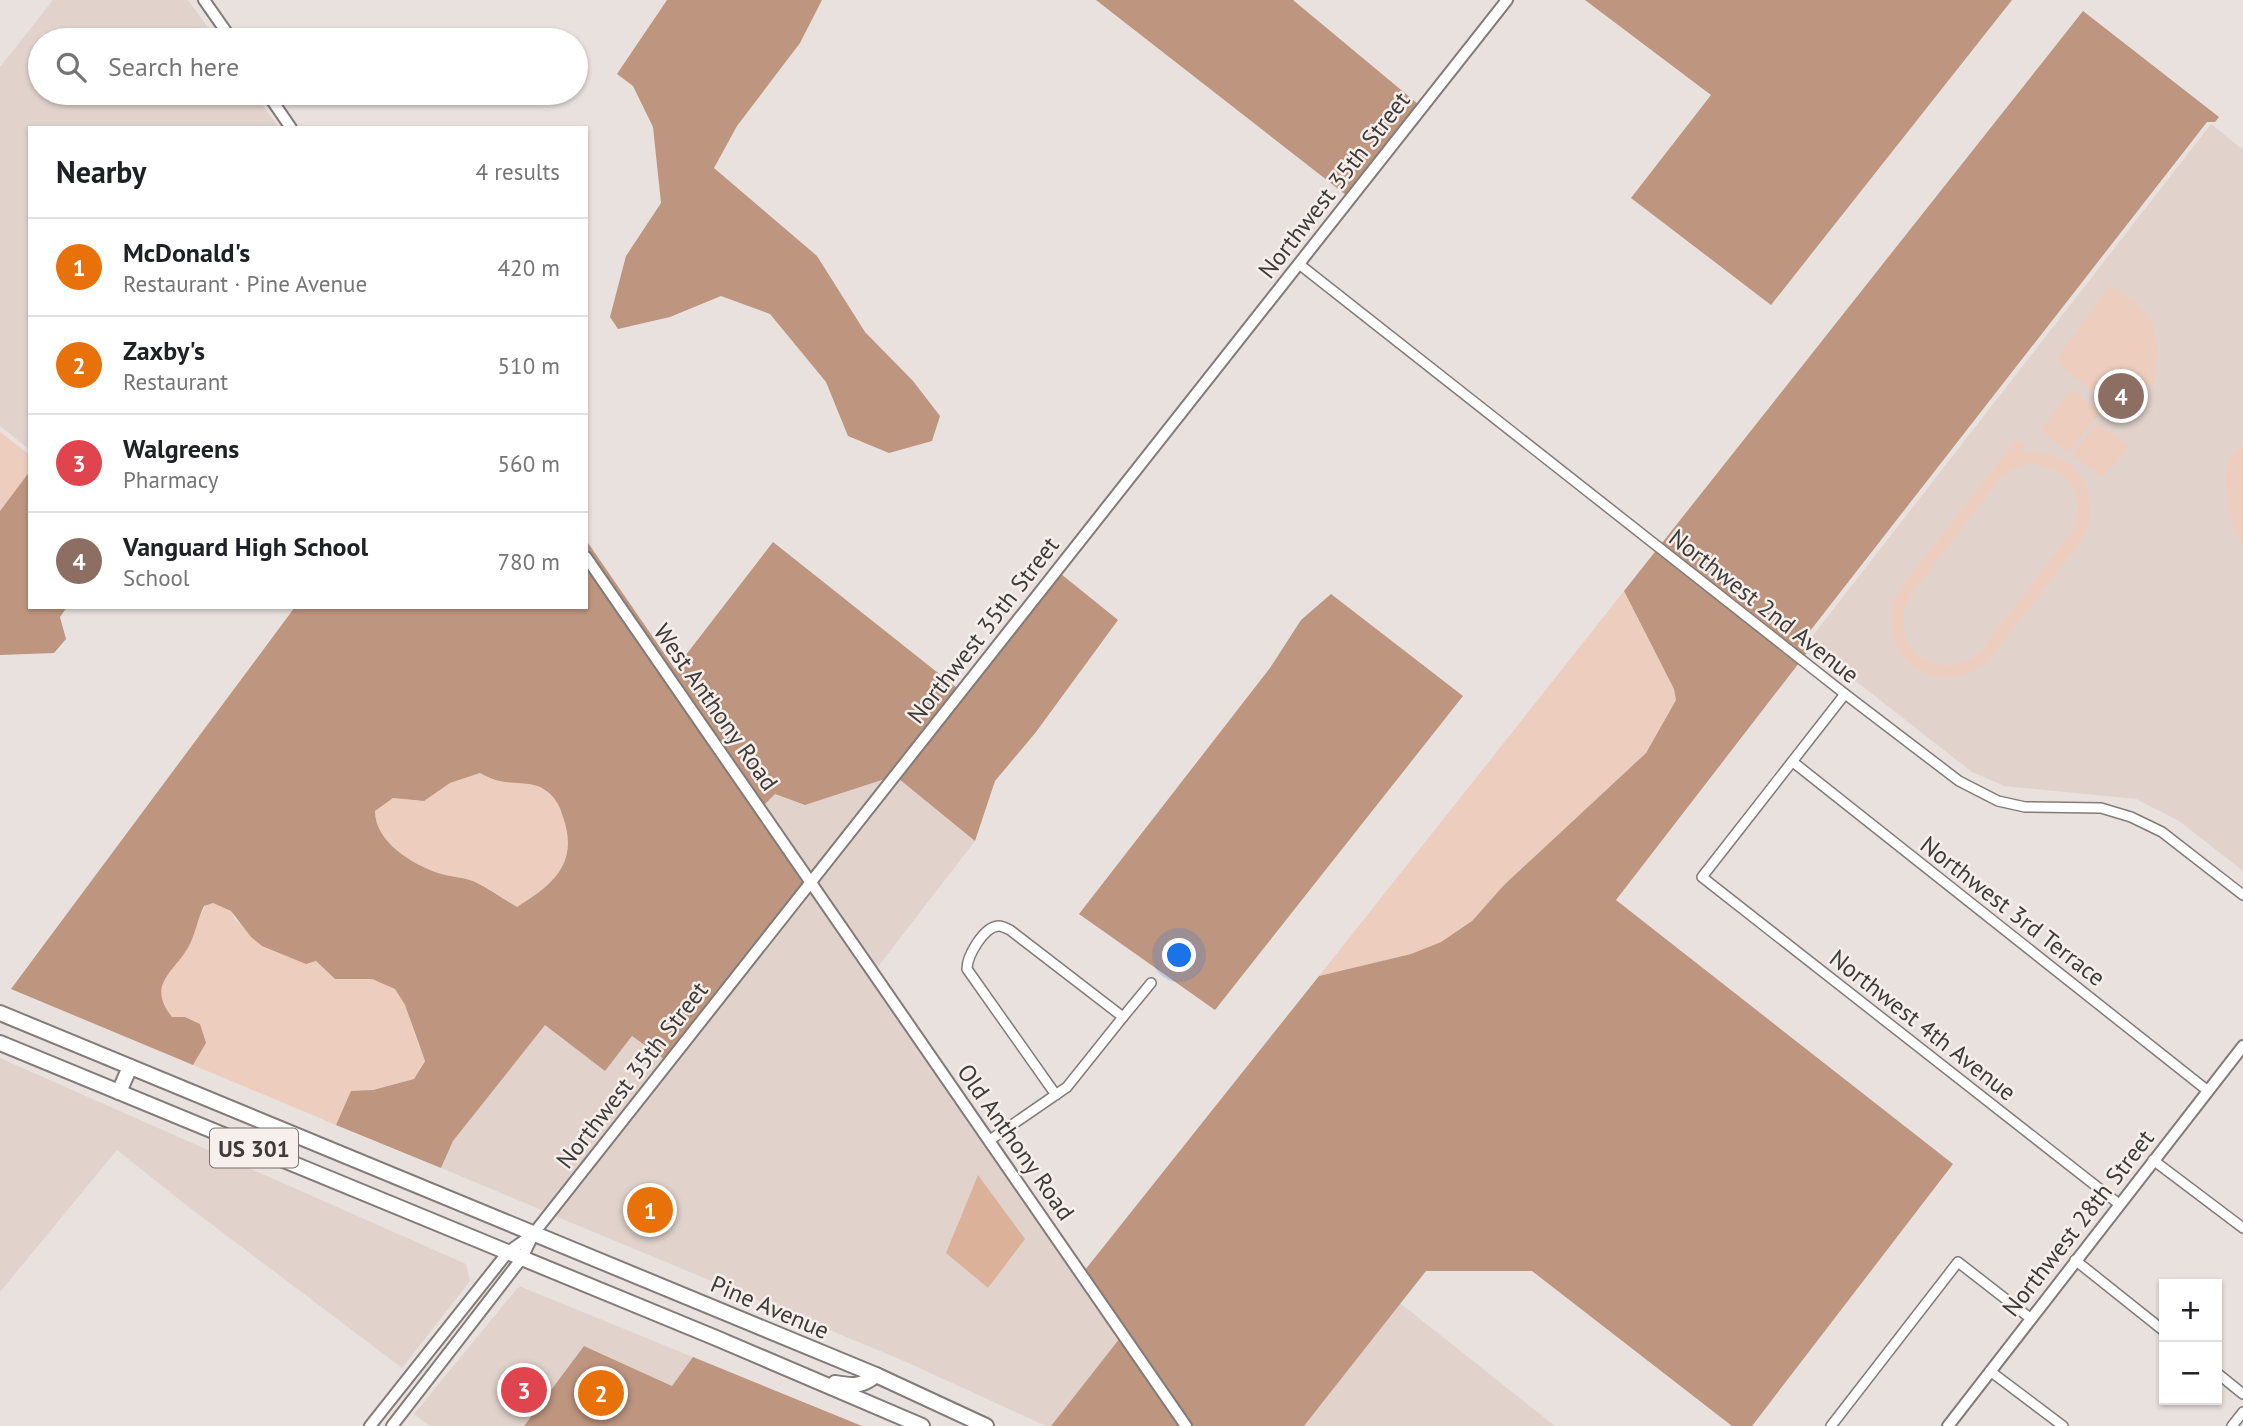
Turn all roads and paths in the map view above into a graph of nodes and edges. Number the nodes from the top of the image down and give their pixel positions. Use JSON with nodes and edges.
{"nodes":[{"id":1,"x":205,"y":0,"type":"edge"},
{"id":2,"x":1507,"y":0,"type":"edge"},
{"id":3,"x":224,"y":28,"type":"edge"},
{"id":4,"x":275,"y":105,"type":"edge"},
{"id":5,"x":290,"y":126,"type":"edge"},
{"id":6,"x":1299,"y":264,"type":"junction"},
{"id":7,"x":588,"y":560,"type":"edge"},
{"id":8,"x":1845,"y":694,"type":"junction"},
{"id":9,"x":1793,"y":762,"type":"junction"},
{"id":10,"x":811,"y":881,"type":"junction"},
{"id":11,"x":2243,"y":895,"type":"edge"},
{"id":12,"x":1151,"y":982,"type":"dead end"},
{"id":13,"x":0,"y":1013,"type":"edge"},
{"id":14,"x":1124,"y":1017,"type":"junction"},
{"id":15,"x":0,"y":1043,"type":"edge"},
{"id":16,"x":2241,"y":1053,"type":"edge"},
{"id":17,"x":130,"y":1067,"type":"junction"},
{"id":18,"x":2208,"y":1091,"type":"junction"},
{"id":19,"x":119,"y":1092,"type":"junction"},
{"id":20,"x":1056,"y":1095,"type":"junction"},
{"id":21,"x":990,"y":1140,"type":"junction"},
{"id":22,"x":2153,"y":1160,"type":"junction"},
{"id":23,"x":2119,"y":1204,"type":"junction"},
{"id":24,"x":2243,"y":1228,"type":"edge"},
{"id":25,"x":534,"y":1233,"type":"junction"},
{"id":26,"x":508,"y":1252,"type":"junction"},
{"id":27,"x":522,"y":1258,"type":"junction"},
{"id":28,"x":2075,"y":1260,"type":"junction"},
{"id":29,"x":2030,"y":1318,"type":"junction"},
{"id":30,"x":2159,"y":1327,"type":"edge"},
{"id":31,"x":1990,"y":1371,"type":"junction"},
{"id":32,"x":876,"y":1375,"type":"junction"},
{"id":33,"x":2222,"y":1377,"type":"edge"},
{"id":34,"x":813,"y":1379,"type":"junction"},
{"id":35,"x":2243,"y":1394,"type":"edge"},
{"id":36,"x":2243,"y":1412,"type":"edge"},
{"id":37,"x":370,"y":1426,"type":"edge"},
{"id":38,"x":392,"y":1426,"type":"edge"},
{"id":39,"x":922,"y":1426,"type":"edge"},
{"id":40,"x":986,"y":1426,"type":"edge"},
{"id":41,"x":1186,"y":1426,"type":"edge"},
{"id":42,"x":1831,"y":1426,"type":"edge"},
{"id":43,"x":1948,"y":1426,"type":"edge"},
{"id":44,"x":2063,"y":1426,"type":"edge"},
{"id":45,"x":2232,"y":1426,"type":"edge"}],
"edges":[{"from":1,"to":3,"type":"street"},
{"from":2,"to":6,"type":"street","name":"Northwest 35th Street"},
{"from":4,"to":5,"type":"street"},
{"from":6,"to":8,"type":"street","name":"Northwest 2nd Avenue"},
{"from":6,"to":10,"type":"street","name":"Northwest 35th Street"},
{"from":7,"to":10,"type":"street","name":"West Anthony Road"},
{"from":8,"to":9,"type":"street"},
{"from":8,"to":11,"type":"street","name":"Northwest 2nd Avenue"},
{"from":9,"to":18,"type":"street","name":"Northwest 3rd Terrace"},
{"from":9,"to":23,"type":"street","name":"Northwest 4th Avenue"},
{"from":10,"to":21,"type":"street","name":"Old Anthony Road"},
{"from":10,"to":25,"type":"street","name":"Northwest 35th Street"},
{"from":12,"to":14,"type":"street"},
{"from":13,"to":17,"type":"highway","number":"US 301"},
{"from":14,"to":20,"type":"street"},
{"from":14,"to":20,"type":"street"},
{"from":15,"to":19,"type":"highway","number":"US 301"},
{"from":16,"to":18,"type":"street","name":"Northwest 28th Street"},
{"from":17,"to":19,"type":"highway"},
{"from":17,"to":25,"type":"highway","number":"US 301"},
{"from":18,"to":22,"type":"street","name":"Northwest 28th Street"},
{"from":19,"to":26,"type":"highway","number":"US 301"},
{"from":20,"to":21,"type":"street"},
{"from":21,"to":41,"type":"street","name":"Old Anthony Road"},
{"from":22,"to":23,"type":"street","name":"Northwest 28th Street"},
{"from":22,"to":24,"type":"street"},
{"from":23,"to":28,"type":"street","name":"Northwest 28th Street"},
{"from":25,"to":26,"type":"street","name":"Northwest 35th Street"},
{"from":25,"to":27,"type":"street","name":"Northwest 35th Street"},
{"from":25,"to":32,"type":"highway","name":"Pine Avenue","number":"US 301"},
{"from":26,"to":27,"type":"highway","name":"Pine Avenue","number":"US 301"},
{"from":26,"to":37,"type":"street","name":"Northwest 35th Street"},
{"from":27,"to":34,"type":"highway","name":"Pine Avenue","number":"US 301"},
{"from":27,"to":38,"type":"street","name":"Northwest 35th Street"},
{"from":28,"to":29,"type":"street","name":"Northwest 28th Street"},
{"from":28,"to":30,"type":"street"},
{"from":29,"to":31,"type":"street","name":"Northwest 28th Street"},
{"from":29,"to":42,"type":"street"},
{"from":31,"to":43,"type":"street","name":"Northwest 28th Street"},
{"from":31,"to":44,"type":"street"},
{"from":32,"to":34,"type":"highway"},
{"from":32,"to":40,"type":"highway","name":"Pine Avenue","number":"US 301"},
{"from":33,"to":35,"type":"street"},
{"from":34,"to":39,"type":"highway","name":"Pine Avenue","number":"US 301"},
{"from":36,"to":45,"type":"street"}]}
